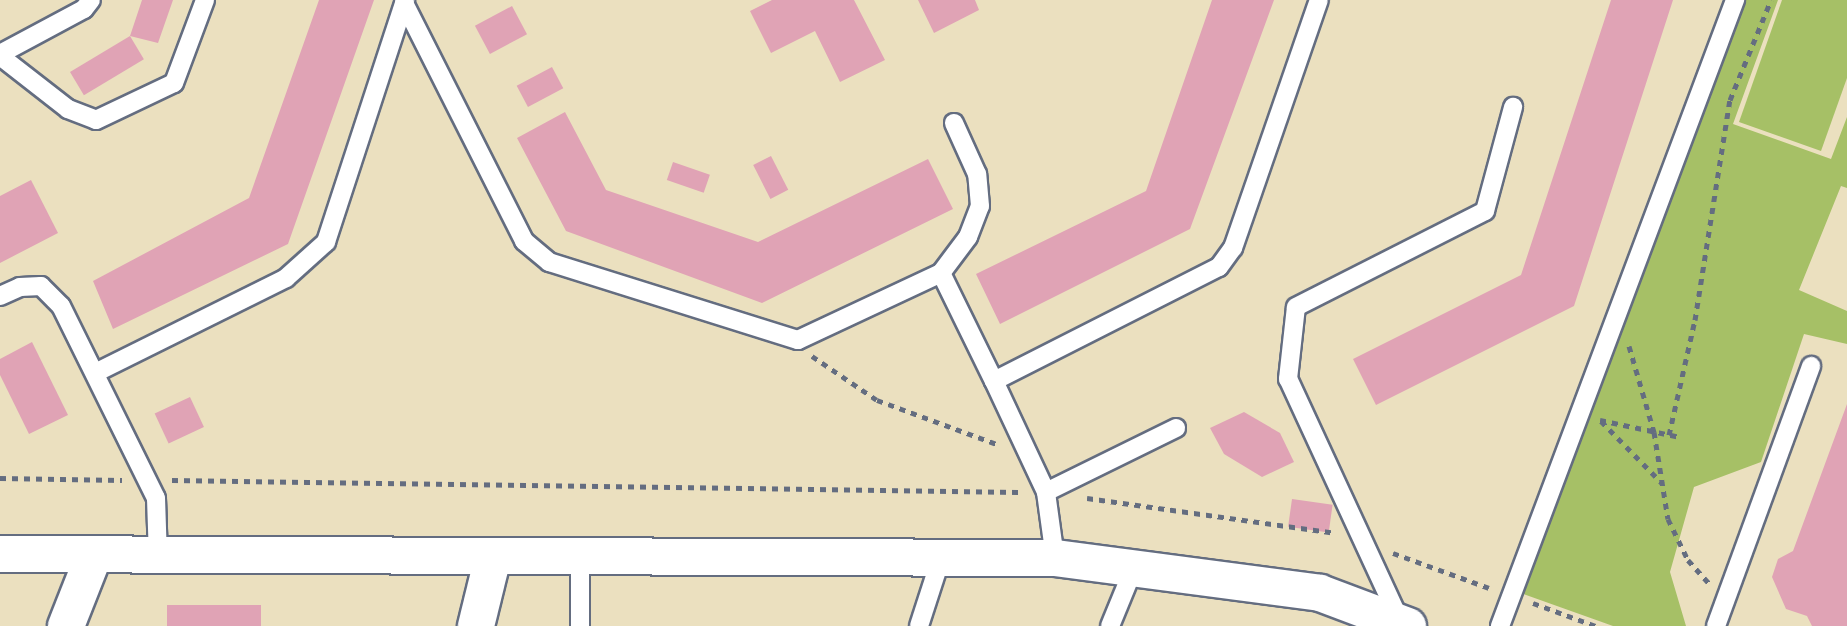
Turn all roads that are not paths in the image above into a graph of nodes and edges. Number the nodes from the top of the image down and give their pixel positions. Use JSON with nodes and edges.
{"nodes":[{"id":1,"x":91,"y":0,"type":"edge"},
{"id":2,"x":205,"y":0,"type":"edge"},
{"id":3,"x":1319,"y":0,"type":"edge"},
{"id":4,"x":1735,"y":0,"type":"edge"},
{"id":5,"x":405,"y":1,"type":"edge"},
{"id":6,"x":0,"y":55,"type":"edge"},
{"id":7,"x":1513,"y":107,"type":"dead end"},
{"id":8,"x":954,"y":123,"type":"dead end"},
{"id":9,"x":941,"y":273,"type":"junction"},
{"id":10,"x":0,"y":296,"type":"edge"},
{"id":11,"x":1811,"y":366,"type":"dead end"},
{"id":12,"x":95,"y":373,"type":"junction"},
{"id":13,"x":994,"y":381,"type":"junction"},
{"id":14,"x":1176,"y":428,"type":"dead end"},
{"id":15,"x":1046,"y":492,"type":"junction"},
{"id":16,"x":0,"y":554,"type":"edge"},
{"id":17,"x":94,"y":555,"type":"junction"},
{"id":18,"x":158,"y":557,"type":"junction"},
{"id":19,"x":493,"y":557,"type":"junction"},
{"id":20,"x":580,"y":557,"type":"junction"},
{"id":21,"x":941,"y":558,"type":"junction"},
{"id":22,"x":1055,"y":558,"type":"junction"},
{"id":23,"x":1135,"y":565,"type":"junction"},
{"id":24,"x":1405,"y":625,"type":"edge"},
{"id":25,"x":66,"y":626,"type":"edge"},
{"id":26,"x":476,"y":626,"type":"edge"},
{"id":27,"x":580,"y":626,"type":"edge"},
{"id":28,"x":919,"y":626,"type":"edge"},
{"id":29,"x":1110,"y":626,"type":"edge"},
{"id":30,"x":1500,"y":626,"type":"edge"},
{"id":31,"x":1716,"y":626,"type":"edge"}],
"edges":[{"from":1,"to":6,"type":"lane"},
{"from":2,"to":6,"type":"lane"},
{"from":3,"to":13,"type":"lane"},
{"from":4,"to":30,"type":"lane"},
{"from":5,"to":9,"type":"lane"},
{"from":5,"to":12,"type":"lane"},
{"from":7,"to":24,"type":"lane"},
{"from":8,"to":9,"type":"lane"},
{"from":9,"to":13,"type":"lane"},
{"from":10,"to":12,"type":"lane"},
{"from":11,"to":31,"type":"lane"},
{"from":12,"to":18,"type":"lane"},
{"from":13,"to":15,"type":"lane"},
{"from":14,"to":15,"type":"lane"},
{"from":15,"to":22,"type":"lane"},
{"from":16,"to":17,"type":"street"},
{"from":17,"to":18,"type":"street"},
{"from":17,"to":25,"type":"street"},
{"from":18,"to":19,"type":"street"},
{"from":19,"to":20,"type":"street"},
{"from":19,"to":26,"type":"street"},
{"from":20,"to":21,"type":"street"},
{"from":20,"to":27,"type":"lane"},
{"from":21,"to":22,"type":"street"},
{"from":21,"to":28,"type":"lane"},
{"from":22,"to":23,"type":"street"},
{"from":23,"to":24,"type":"street"},
{"from":23,"to":29,"type":"lane"}]}
